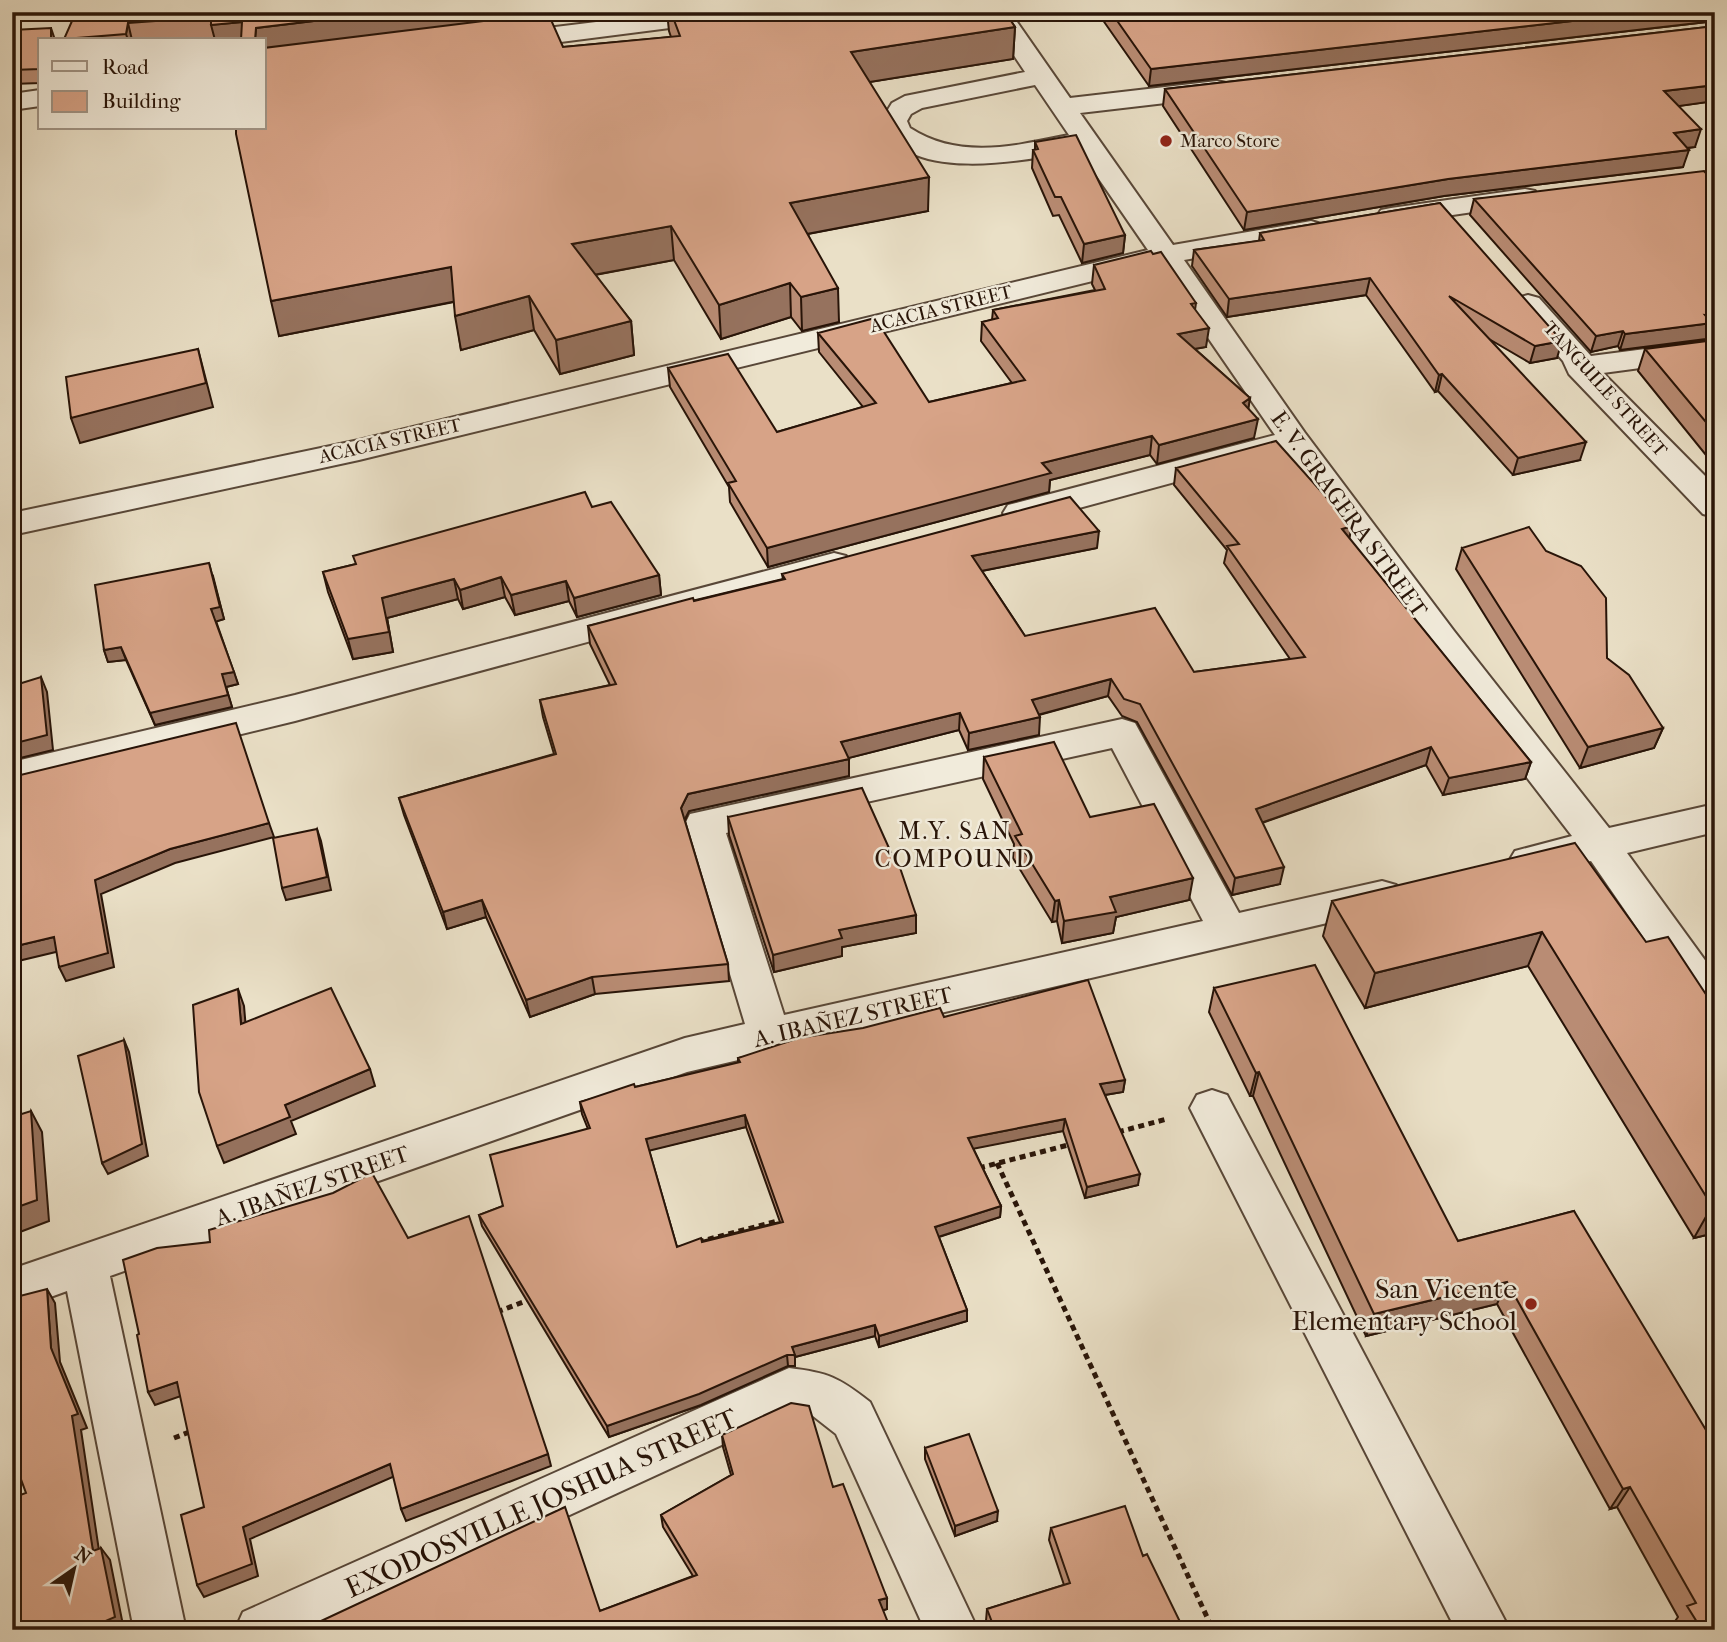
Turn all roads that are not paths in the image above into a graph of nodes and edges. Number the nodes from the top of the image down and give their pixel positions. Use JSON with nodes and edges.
{"nodes":[{"id":1,"x":740,"y":12,"type":"edge"},
{"id":2,"x":997,"y":12,"type":"edge"},
{"id":3,"x":476,"y":45,"type":"edge"},
{"id":4,"x":1042,"y":75,"type":"junction"},
{"id":5,"x":1243,"y":86,"type":"edge"},
{"id":6,"x":38,"y":98,"type":"edge"},
{"id":7,"x":12,"y":102,"type":"edge"},
{"id":8,"x":1063,"y":107,"type":"junction"},
{"id":9,"x":1086,"y":140,"type":"junction"},
{"id":10,"x":1552,"y":194,"type":"edge"},
{"id":11,"x":1444,"y":207,"type":"junction"},
{"id":12,"x":1470,"y":237,"type":"edge"},
{"id":13,"x":1163,"y":255,"type":"junction"},
{"id":14,"x":1506,"y":278,"type":"edge"},
{"id":15,"x":1715,"y":349,"type":"edge"},
{"id":16,"x":1580,"y":367,"type":"junction"},
{"id":17,"x":1294,"y":440,"type":"junction"},
{"id":18,"x":1715,"y":506,"type":"edge"},
{"id":19,"x":984,"y":523,"type":"edge"},
{"id":20,"x":12,"y":524,"type":"edge"},
{"id":21,"x":862,"y":556,"type":"edge"},
{"id":22,"x":12,"y":776,"type":"edge"},
{"id":23,"x":1715,"y":818,"type":"edge"},
{"id":24,"x":1600,"y":844,"type":"junction"},
{"id":25,"x":1494,"y":869,"type":"edge"},
{"id":26,"x":1414,"y":888,"type":"edge"},
{"id":27,"x":1229,"y":932,"type":"junction"},
{"id":28,"x":1715,"y":1007,"type":"edge"},
{"id":29,"x":770,"y":1036,"type":"junction"},
{"id":30,"x":1212,"y":1108,"type":"road end"},
{"id":31,"x":85,"y":1265,"type":"junction"},
{"id":32,"x":12,"y":1290,"type":"edge"},
{"id":33,"x":160,"y":1630,"type":"edge"},
{"id":34,"x":261,"y":1630,"type":"edge"},
{"id":35,"x":953,"y":1630,"type":"edge"},
{"id":36,"x":1484,"y":1630,"type":"edge"}],
"edges":[{"from":1,"to":3,"type":"street"},
{"from":2,"to":4,"type":"street","name":"E. V. GRAGERA STREET"},
{"from":4,"to":8,"type":"street","name":"E. V. GRAGERA STREET"},
{"from":4,"to":9,"type":"street"},
{"from":5,"to":8,"type":"street"},
{"from":6,"to":7,"type":"street"},
{"from":8,"to":9,"type":"street","name":"E. V. GRAGERA STREET"},
{"from":9,"to":13,"type":"street","name":"E. V. GRAGERA STREET"},
{"from":10,"to":11,"type":"street","name":"ACACIA STREET"},
{"from":11,"to":12,"type":"street"},
{"from":11,"to":13,"type":"street","name":"ACACIA STREET"},
{"from":13,"to":17,"type":"street","name":"E. V. GRAGERA STREET"},
{"from":13,"to":20,"type":"street","name":"ACACIA STREET"},
{"from":14,"to":16,"type":"street","name":"TANGUILE STREET"},
{"from":15,"to":16,"type":"street"},
{"from":16,"to":18,"type":"street","name":"TANGUILE STREET"},
{"from":17,"to":19,"type":"street"},
{"from":17,"to":24,"type":"street","name":"E. V. GRAGERA STREET"},
{"from":21,"to":22,"type":"street"},
{"from":23,"to":24,"type":"street"},
{"from":24,"to":25,"type":"street"},
{"from":24,"to":28,"type":"street","name":"E. V. GRAGERA STREET"},
{"from":26,"to":27,"type":"street","name":"A. IBAÑEZ STREET"},
{"from":27,"to":29,"type":"street","name":"A. IBAÑEZ STREET"},
{"from":27,"to":29,"type":"street"},
{"from":29,"to":31,"type":"street","name":"A. IBAÑEZ STREET"},
{"from":30,"to":36,"type":"street"},
{"from":31,"to":32,"type":"street","name":"A. IBAÑEZ STREET"},
{"from":31,"to":33,"type":"street"},
{"from":34,"to":35,"type":"street","name":"EXODOSVILLE JOSHUA STREET"}]}
